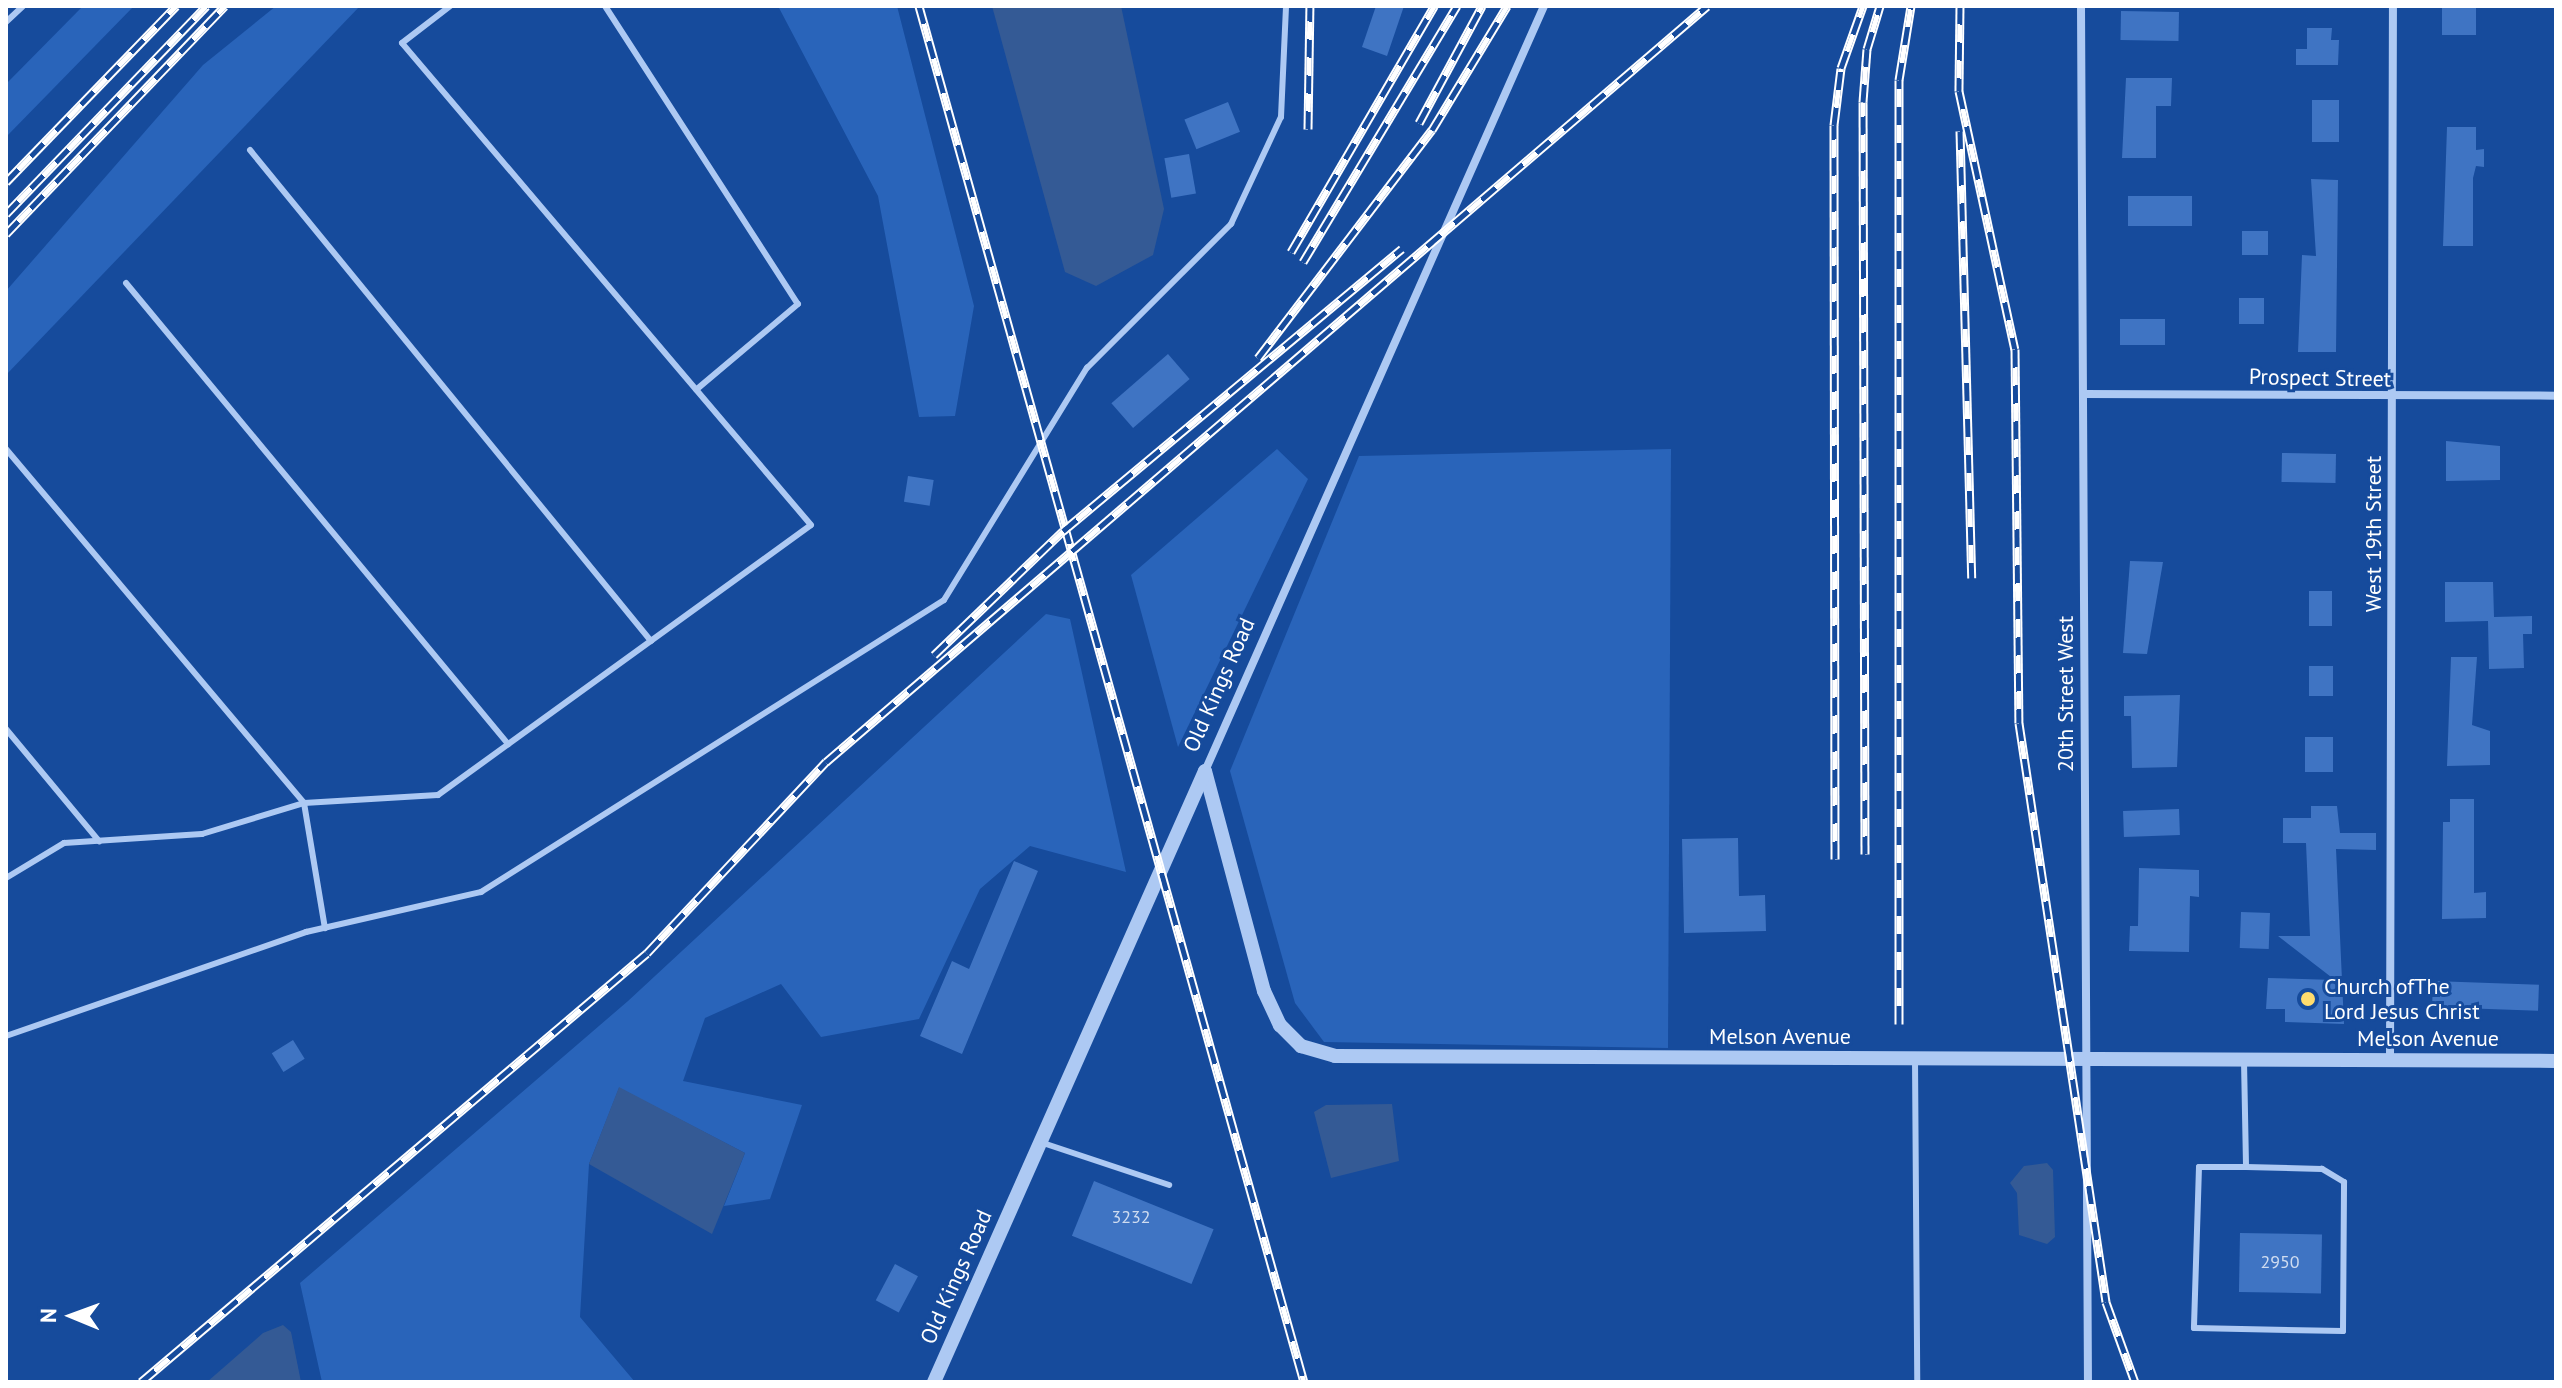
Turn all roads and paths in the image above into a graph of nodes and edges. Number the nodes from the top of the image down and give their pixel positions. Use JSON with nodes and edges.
{"nodes":[{"id":1,"x":23,"y":6,"type":"edge"},
{"id":2,"x":450,"y":6,"type":"edge"},
{"id":3,"x":605,"y":6,"type":"edge"},
{"id":4,"x":1286,"y":6,"type":"edge"},
{"id":5,"x":1544,"y":6,"type":"edge"},
{"id":6,"x":2081,"y":6,"type":"edge"},
{"id":7,"x":2393,"y":6,"type":"edge"},
{"id":8,"x":6,"y":22,"type":"edge"},
{"id":9,"x":250,"y":150,"type":"dead end"},
{"id":10,"x":126,"y":283,"type":"dead end"},
{"id":11,"x":696,"y":390,"type":"junction"},
{"id":12,"x":2083,"y":394,"type":"junction"},
{"id":13,"x":2556,"y":396,"type":"edge"},
{"id":14,"x":2393,"y":397,"type":"junction"},
{"id":15,"x":6,"y":449,"type":"edge"},
{"id":16,"x":651,"y":641,"type":"junction"},
{"id":17,"x":6,"y":729,"type":"edge"},
{"id":18,"x":508,"y":744,"type":"junction"},
{"id":19,"x":1205,"y":771,"type":"junction"},
{"id":20,"x":304,"y":803,"type":"junction"},
{"id":21,"x":99,"y":841,"type":"junction"},
{"id":22,"x":6,"y":878,"type":"edge"},
{"id":23,"x":325,"y":928,"type":"junction"},
{"id":24,"x":6,"y":1036,"type":"edge"},
{"id":25,"x":1915,"y":1059,"type":"junction"},
{"id":26,"x":2086,"y":1060,"type":"junction"},
{"id":27,"x":2244,"y":1061,"type":"junction"},
{"id":28,"x":2390,"y":1061,"type":"junction"},
{"id":29,"x":2556,"y":1061,"type":"edge"},
{"id":30,"x":1040,"y":1141,"type":"junction"},
{"id":31,"x":2246,"y":1167,"type":"junction"},
{"id":32,"x":1169,"y":1185,"type":"dead end"},
{"id":33,"x":934,"y":1382,"type":"edge"},
{"id":34,"x":1917,"y":1382,"type":"edge"},
{"id":35,"x":2088,"y":1382,"type":"edge"}],
"edges":[{"from":1,"to":8,"type":"lane"},
{"from":2,"to":11,"type":"lane"},
{"from":3,"to":11,"type":"lane"},
{"from":4,"to":23,"type":"lane"},
{"from":5,"to":19,"type":"street","name":"Old Kings Road"},
{"from":6,"to":12,"type":"street","name":"20th Street West"},
{"from":7,"to":14,"type":"street","name":"West 19th Street"},
{"from":9,"to":16,"type":"lane"},
{"from":10,"to":18,"type":"lane"},
{"from":11,"to":16,"type":"lane"},
{"from":12,"to":14,"type":"street","name":"Prospect Street"},
{"from":12,"to":26,"type":"street","name":"20th Street West"},
{"from":13,"to":14,"type":"street","name":"Prospect Street"},
{"from":14,"to":28,"type":"street","name":"West 19th Street"},
{"from":15,"to":20,"type":"lane"},
{"from":16,"to":18,"type":"lane"},
{"from":17,"to":21,"type":"lane"},
{"from":18,"to":20,"type":"lane"},
{"from":19,"to":25,"type":"street","name":"Melson Avenue"},
{"from":19,"to":30,"type":"street","name":"Old Kings Road"},
{"from":20,"to":21,"type":"lane"},
{"from":20,"to":23,"type":"lane"},
{"from":21,"to":22,"type":"lane"},
{"from":23,"to":24,"type":"lane"},
{"from":25,"to":26,"type":"street","name":"Melson Avenue"},
{"from":25,"to":34,"type":"lane"},
{"from":26,"to":27,"type":"street","name":"Melson Avenue"},
{"from":26,"to":35,"type":"street","name":"20th Street West"},
{"from":27,"to":28,"type":"street","name":"Melson Avenue"},
{"from":27,"to":31,"type":"lane"},
{"from":28,"to":29,"type":"street","name":"Melson Avenue"},
{"from":30,"to":32,"type":"lane"},
{"from":30,"to":33,"type":"street","name":"Old Kings Road"},
{"from":31,"to":31,"type":"lane"}]}
